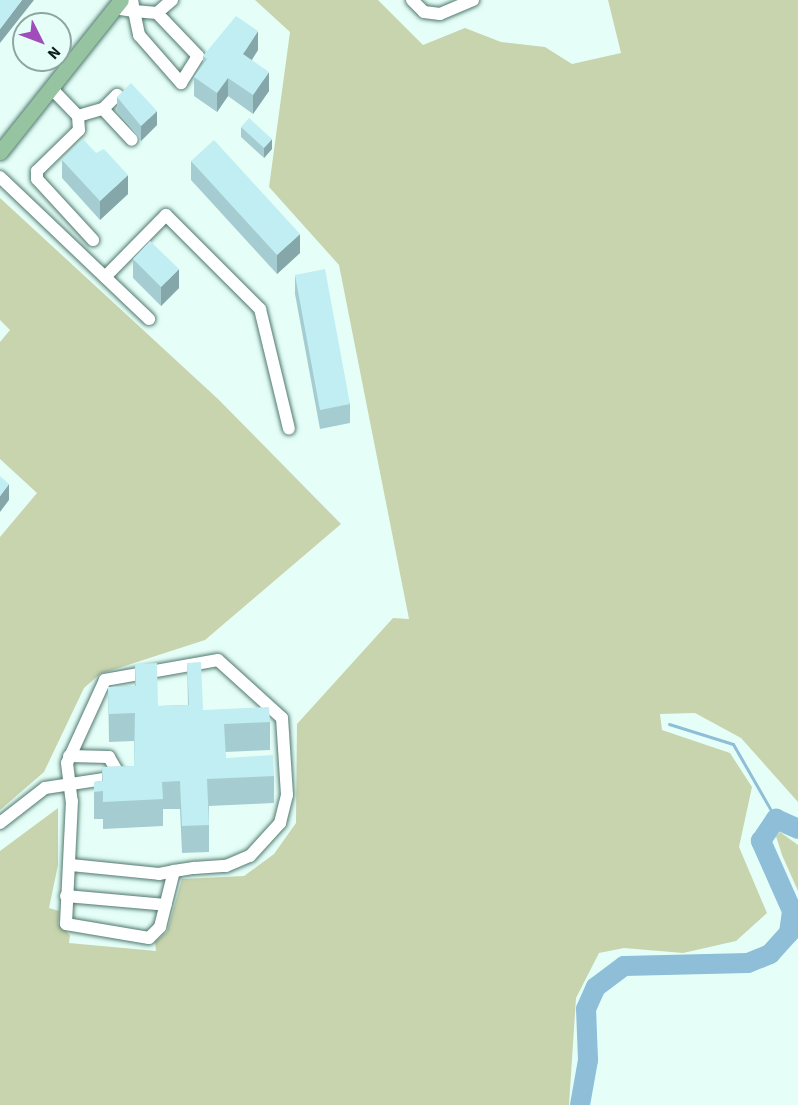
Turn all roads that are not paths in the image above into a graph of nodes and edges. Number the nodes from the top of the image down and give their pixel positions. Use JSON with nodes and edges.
{"nodes":[{"id":1,"x":172,"y":0,"type":"edge"},
{"id":2,"x":412,"y":0,"type":"edge"},
{"id":3,"x":473,"y":0,"type":"edge"},
{"id":4,"x":118,"y":4,"type":"edge"},
{"id":5,"x":133,"y":5,"type":"edge"},
{"id":6,"x":158,"y":14,"type":"junction"},
{"id":7,"x":51,"y":88,"type":"junction"},
{"id":8,"x":117,"y":95,"type":"edge"},
{"id":9,"x":103,"y":109,"type":"junction"},
{"id":10,"x":78,"y":116,"type":"junction"},
{"id":11,"x":132,"y":140,"type":"dead end"},
{"id":12,"x":0,"y":152,"type":"edge"},
{"id":13,"x":0,"y":177,"type":"edge"},
{"id":14,"x":93,"y":240,"type":"dead end"},
{"id":15,"x":105,"y":277,"type":"junction"},
{"id":16,"x":149,"y":319,"type":"dead end"},
{"id":17,"x":289,"y":429,"type":"dead end"},
{"id":18,"x":69,"y":756,"type":"junction"},
{"id":19,"x":67,"y":781,"type":"junction"},
{"id":20,"x":0,"y":824,"type":"edge"},
{"id":21,"x":71,"y":865,"type":"junction"},
{"id":22,"x":174,"y":871,"type":"junction"},
{"id":23,"x":66,"y":896,"type":"junction"},
{"id":24,"x":166,"y":905,"type":"junction"}],
"edges":[{"from":1,"to":6,"type":"lane"},
{"from":2,"to":3,"type":"lane"},
{"from":4,"to":5,"type":"lane"},
{"from":4,"to":7,"type":"main road"},
{"from":5,"to":6,"type":"lane"},
{"from":5,"to":6,"type":"lane"},
{"from":7,"to":10,"type":"lane"},
{"from":7,"to":12,"type":"main road"},
{"from":8,"to":9,"type":"lane"},
{"from":9,"to":10,"type":"lane"},
{"from":9,"to":11,"type":"lane"},
{"from":10,"to":14,"type":"lane"},
{"from":13,"to":15,"type":"lane"},
{"from":15,"to":16,"type":"lane"},
{"from":15,"to":17,"type":"lane"},
{"from":18,"to":19,"type":"lane"},
{"from":18,"to":19,"type":"lane"},
{"from":18,"to":22,"type":"lane"},
{"from":19,"to":20,"type":"lane"},
{"from":19,"to":21,"type":"lane"},
{"from":21,"to":22,"type":"lane"},
{"from":21,"to":23,"type":"lane"},
{"from":22,"to":24,"type":"lane"},
{"from":23,"to":24,"type":"lane"},
{"from":23,"to":24,"type":"lane"}]}
